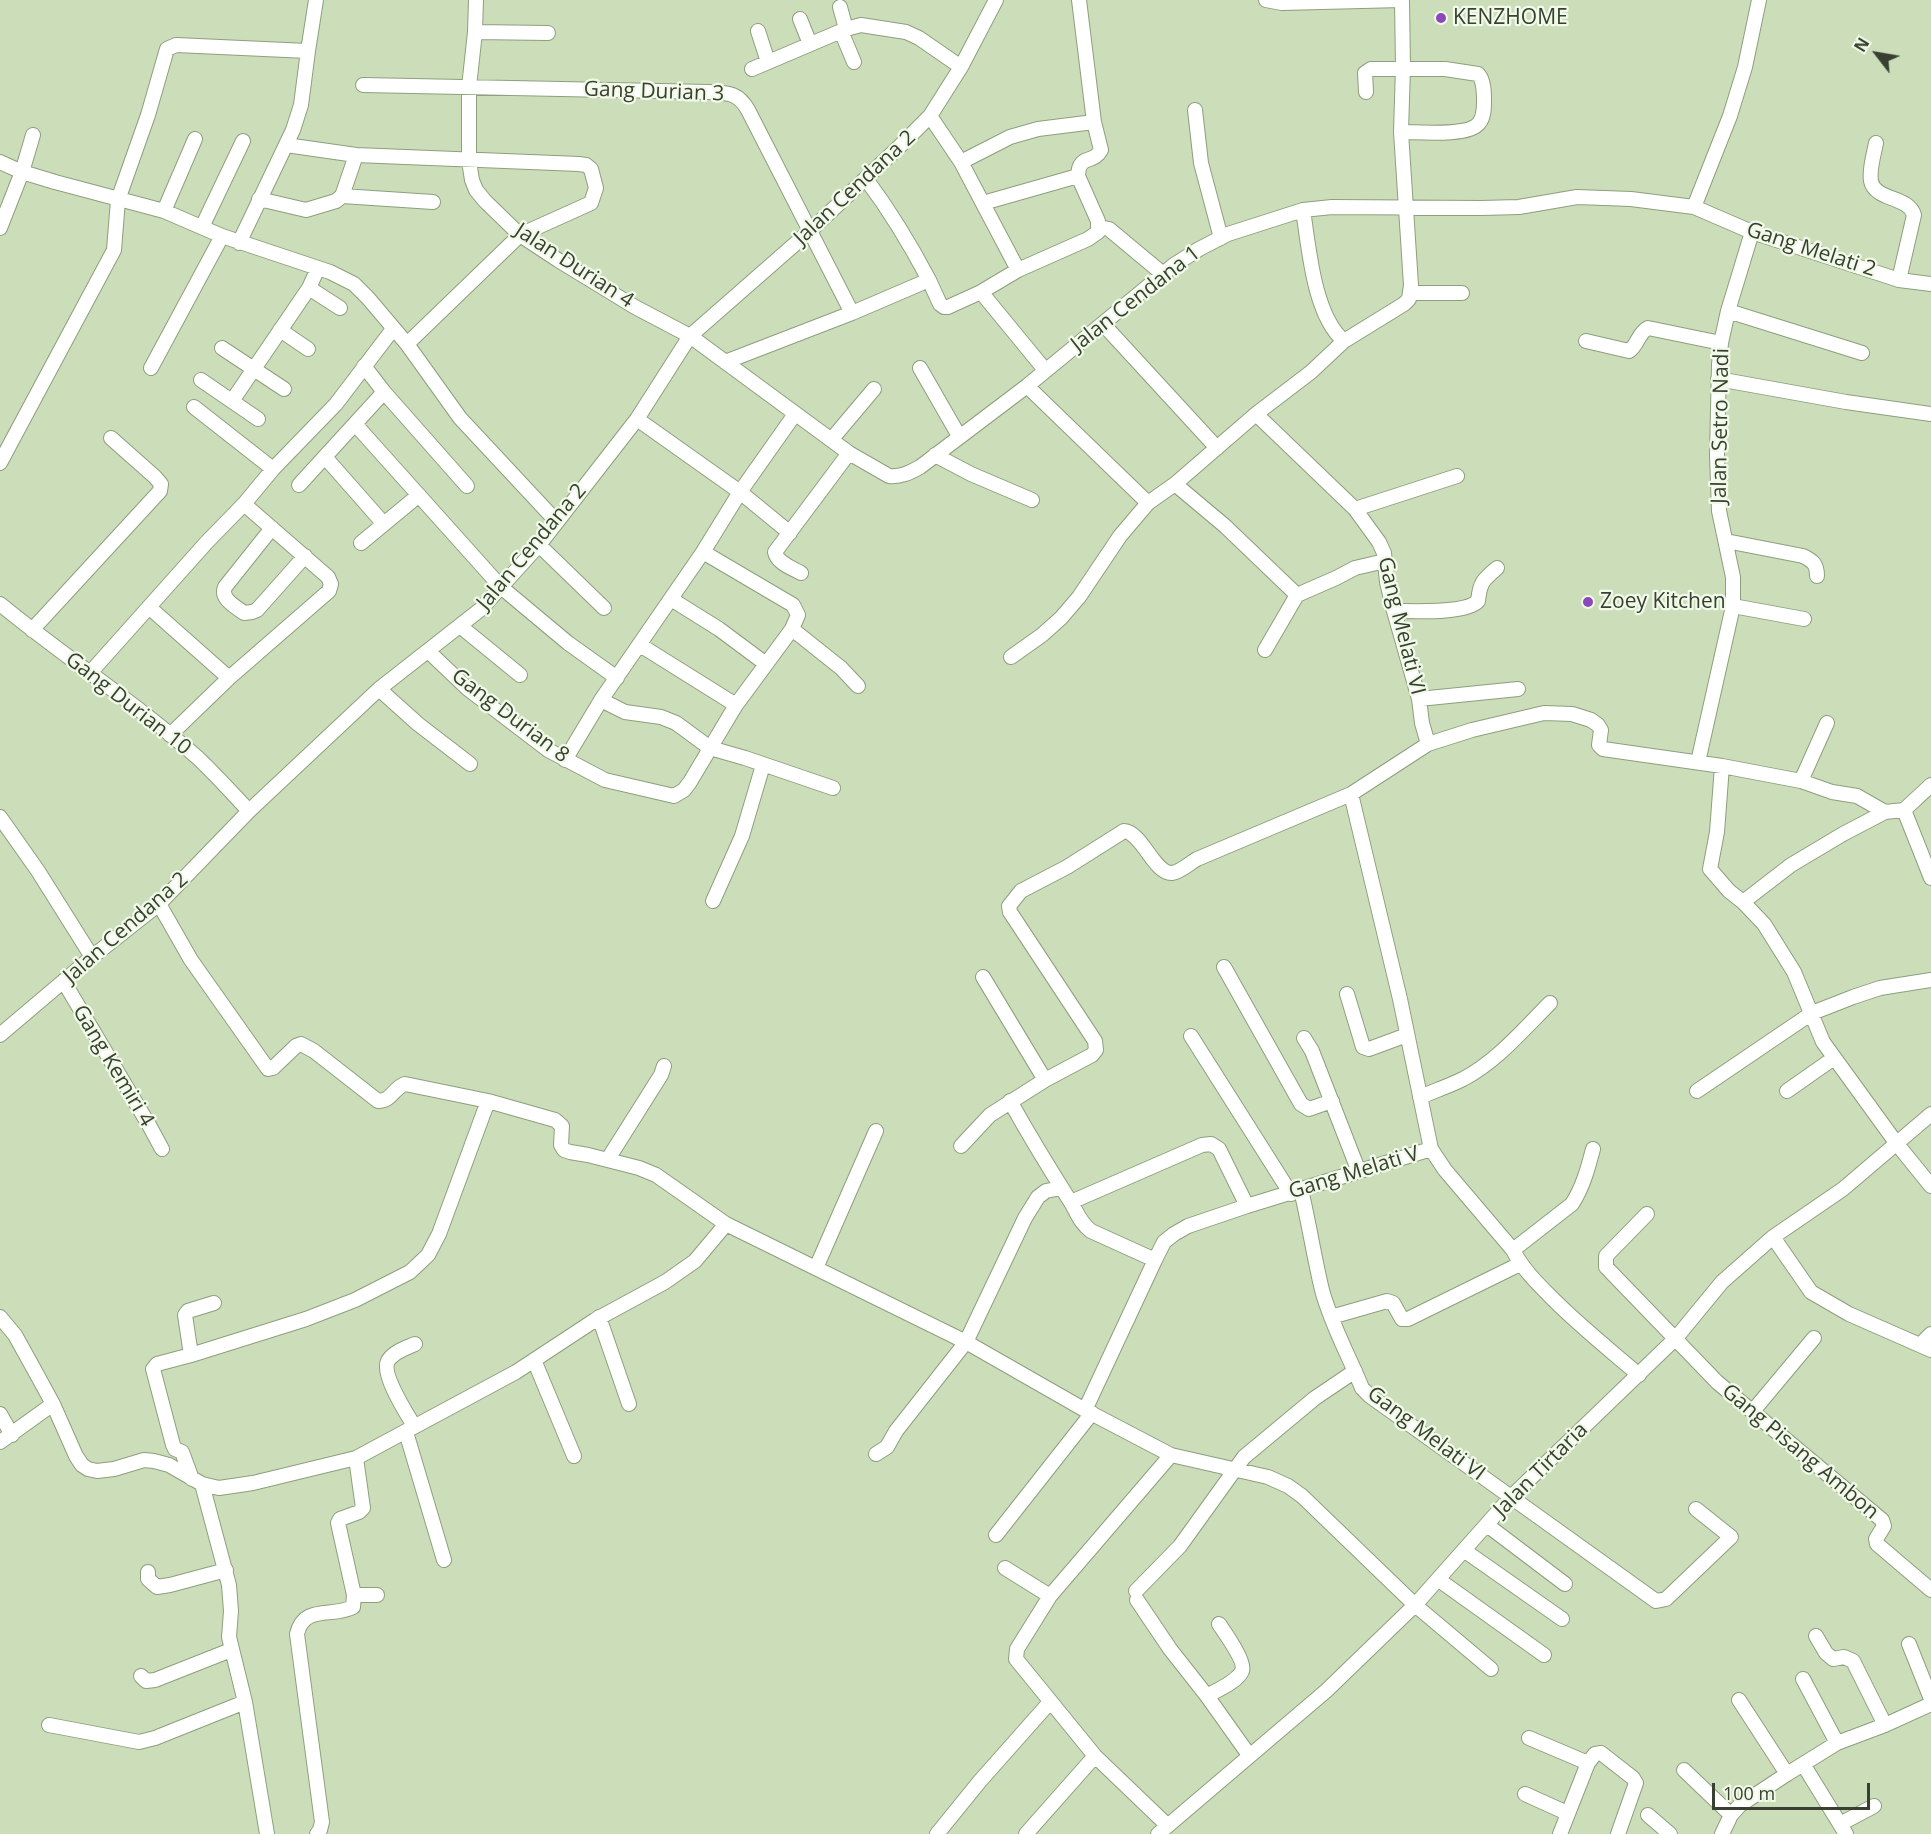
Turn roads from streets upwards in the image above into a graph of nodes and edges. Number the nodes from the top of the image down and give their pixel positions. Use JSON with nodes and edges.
{"nodes":[{"id":1,"x":316,"y":0,"type":"edge"},
{"id":2,"x":476,"y":0,"type":"edge"},
{"id":3,"x":996,"y":0,"type":"edge"},
{"id":4,"x":1078,"y":0,"type":"edge"},
{"id":5,"x":1266,"y":0,"type":"edge"},
{"id":6,"x":1402,"y":0,"type":"edge"},
{"id":7,"x":1759,"y":0,"type":"edge"},
{"id":8,"x":840,"y":7,"type":"dead end"},
{"id":9,"x":800,"y":19,"type":"dead end"},
{"id":10,"x":843,"y":30,"type":"junction"},
{"id":11,"x":758,"y":31,"type":"dead end"},
{"id":12,"x":475,"y":32,"type":"junction"},
{"id":13,"x":548,"y":33,"type":"dead end"},
{"id":14,"x":810,"y":44,"type":"junction"},
{"id":15,"x":308,"y":51,"type":"junction"},
{"id":16,"x":768,"y":62,"type":"junction"},
{"id":17,"x":854,"y":62,"type":"dead end"},
{"id":18,"x":1403,"y":67,"type":"junction"},
{"id":19,"x":961,"y":68,"type":"junction"},
{"id":20,"x":752,"y":69,"type":"dead end"},
{"id":21,"x":363,"y":85,"type":"dead end"},
{"id":22,"x":469,"y":87,"type":"junction"},
{"id":23,"x":1366,"y":92,"type":"dead end"},
{"id":24,"x":1195,"y":110,"type":"dead end"},
{"id":25,"x":930,"y":116,"type":"junction"},
{"id":26,"x":1094,"y":122,"type":"junction"},
{"id":27,"x":1401,"y":132,"type":"junction"},
{"id":28,"x":33,"y":135,"type":"dead end"},
{"id":29,"x":195,"y":139,"type":"dead end"},
{"id":30,"x":243,"y":141,"type":"dead end"},
{"id":31,"x":1876,"y":143,"type":"dead end"},
{"id":32,"x":286,"y":145,"type":"junction"},
{"id":33,"x":356,"y":155,"type":"junction"},
{"id":34,"x":469,"y":161,"type":"junction"},
{"id":35,"x":0,"y":162,"type":"edge"},
{"id":36,"x":961,"y":162,"type":"junction"},
{"id":37,"x":22,"y":172,"type":"junction"},
{"id":38,"x":1078,"y":176,"type":"junction"},
{"id":39,"x":866,"y":179,"type":"junction"},
{"id":40,"x":342,"y":196,"type":"junction"},
{"id":41,"x":259,"y":199,"type":"junction"},
{"id":42,"x":118,"y":200,"type":"junction"},
{"id":43,"x":432,"y":202,"type":"dead end"},
{"id":44,"x":983,"y":203,"type":"junction"},
{"id":45,"x":1406,"y":206,"type":"junction"},
{"id":46,"x":1694,"y":207,"type":"junction"},
{"id":47,"x":1303,"y":210,"type":"junction"},
{"id":48,"x":164,"y":211,"type":"junction"},
{"id":49,"x":202,"y":227,"type":"junction"},
{"id":50,"x":1099,"y":227,"type":"junction"},
{"id":51,"x":0,"y":228,"type":"edge"},
{"id":52,"x":811,"y":230,"type":"junction"},
{"id":53,"x":1752,"y":232,"type":"junction"},
{"id":54,"x":520,"y":235,"type":"junction"},
{"id":55,"x":222,"y":236,"type":"junction"},
{"id":56,"x":1221,"y":238,"type":"junction"},
{"id":57,"x":239,"y":243,"type":"junction"},
{"id":58,"x":318,"y":268,"type":"junction"},
{"id":59,"x":1018,"y":270,"type":"junction"},
{"id":60,"x":1163,"y":274,"type":"junction"},
{"id":61,"x":1899,"y":279,"type":"junction"},
{"id":62,"x":929,"y":280,"type":"junction"},
{"id":63,"x":1931,"y":284,"type":"edge"},
{"id":64,"x":309,"y":288,"type":"junction"},
{"id":65,"x":981,"y":292,"type":"junction"},
{"id":66,"x":1411,"y":293,"type":"junction"},
{"id":67,"x":1462,"y":293,"type":"dead end"},
{"id":68,"x":340,"y":308,"type":"dead end"},
{"id":69,"x":1728,"y":311,"type":"junction"},
{"id":70,"x":852,"y":313,"type":"junction"},
{"id":71,"x":1103,"y":324,"type":"junction"},
{"id":72,"x":393,"y":329,"type":"junction"},
{"id":73,"x":280,"y":330,"type":"junction"},
{"id":74,"x":690,"y":336,"type":"junction"},
{"id":75,"x":1586,"y":341,"type":"dead end"},
{"id":76,"x":1344,"y":342,"type":"junction"},
{"id":77,"x":407,"y":344,"type":"junction"},
{"id":78,"x":1721,"y":344,"type":"junction"},
{"id":79,"x":222,"y":348,"type":"dead end"},
{"id":80,"x":308,"y":349,"type":"dead end"},
{"id":81,"x":1862,"y":353,"type":"dead end"},
{"id":82,"x":725,"y":362,"type":"junction"},
{"id":83,"x":364,"y":366,"type":"junction"},
{"id":84,"x":151,"y":368,"type":"dead end"},
{"id":85,"x":920,"y":368,"type":"dead end"},
{"id":86,"x":252,"y":369,"type":"junction"},
{"id":87,"x":1045,"y":370,"type":"junction"},
{"id":88,"x":1718,"y":379,"type":"junction"},
{"id":89,"x":201,"y":380,"type":"dead end"},
{"id":90,"x":1027,"y":386,"type":"junction"},
{"id":91,"x":284,"y":389,"type":"dead end"},
{"id":92,"x":874,"y":389,"type":"dead end"},
{"id":93,"x":384,"y":392,"type":"junction"},
{"id":94,"x":232,"y":401,"type":"junction"},
{"id":95,"x":194,"y":407,"type":"dead end"},
{"id":96,"x":795,"y":414,"type":"junction"},
{"id":97,"x":1256,"y":414,"type":"junction"},
{"id":98,"x":1931,"y":414,"type":"edge"},
{"id":99,"x":258,"y":419,"type":"dead end"},
{"id":100,"x":637,"y":419,"type":"junction"},
{"id":101,"x":355,"y":424,"type":"junction"},
{"id":102,"x":959,"y":436,"type":"junction"},
{"id":103,"x":111,"y":438,"type":"dead end"},
{"id":104,"x":831,"y":440,"type":"junction"},
{"id":105,"x":1217,"y":448,"type":"junction"},
{"id":106,"x":849,"y":453,"type":"junction"},
{"id":107,"x":935,"y":455,"type":"junction"},
{"id":108,"x":325,"y":457,"type":"junction"},
{"id":109,"x":0,"y":463,"type":"edge"},
{"id":110,"x":273,"y":469,"type":"junction"},
{"id":111,"x":1456,"y":476,"type":"dead end"},
{"id":112,"x":1175,"y":484,"type":"junction"},
{"id":113,"x":299,"y":485,"type":"dead end"},
{"id":114,"x":466,"y":486,"type":"dead end"},
{"id":115,"x":740,"y":492,"type":"junction"},
{"id":116,"x":419,"y":495,"type":"junction"},
{"id":117,"x":1032,"y":500,"type":"dead end"},
{"id":118,"x":1148,"y":503,"type":"junction"},
{"id":119,"x":244,"y":504,"type":"junction"},
{"id":120,"x":1355,"y":509,"type":"junction"},
{"id":121,"x":557,"y":522,"type":"junction"},
{"id":122,"x":384,"y":524,"type":"junction"},
{"id":123,"x":272,"y":528,"type":"junction"},
{"id":124,"x":790,"y":533,"type":"junction"},
{"id":125,"x":1726,"y":541,"type":"junction"},
{"id":126,"x":361,"y":543,"type":"dead end"},
{"id":127,"x":539,"y":545,"type":"junction"},
{"id":128,"x":703,"y":552,"type":"junction"},
{"id":129,"x":305,"y":556,"type":"junction"},
{"id":130,"x":1384,"y":561,"type":"junction"},
{"id":131,"x":1497,"y":568,"type":"dead end"},
{"id":132,"x":801,"y":573,"type":"dead end"},
{"id":133,"x":1817,"y":576,"type":"dead end"},
{"id":134,"x":501,"y":587,"type":"junction"},
{"id":135,"x":1297,"y":595,"type":"junction"},
{"id":136,"x":670,"y":599,"type":"junction"},
{"id":137,"x":0,"y":604,"type":"edge"},
{"id":138,"x":1733,"y":606,"type":"junction"},
{"id":139,"x":150,"y":608,"type":"junction"},
{"id":140,"x":604,"y":608,"type":"dead end"},
{"id":141,"x":1394,"y":611,"type":"junction"},
{"id":142,"x":1804,"y":620,"type":"dead end"},
{"id":143,"x":460,"y":626,"type":"junction"},
{"id":144,"x":792,"y":629,"type":"junction"},
{"id":145,"x":32,"y":630,"type":"junction"},
{"id":146,"x":640,"y":645,"type":"junction"},
{"id":147,"x":1265,"y":650,"type":"dead end"},
{"id":148,"x":428,"y":651,"type":"junction"},
{"id":149,"x":1011,"y":657,"type":"dead end"},
{"id":150,"x":766,"y":664,"type":"junction"},
{"id":151,"x":90,"y":673,"type":"junction"},
{"id":152,"x":520,"y":675,"type":"dead end"},
{"id":153,"x":229,"y":678,"type":"junction"},
{"id":154,"x":617,"y":678,"type":"junction"},
{"id":155,"x":858,"y":686,"type":"dead end"},
{"id":156,"x":379,"y":689,"type":"junction"},
{"id":157,"x":1518,"y":689,"type":"dead end"},
{"id":158,"x":1419,"y":699,"type":"junction"},
{"id":159,"x":601,"y":700,"type":"junction"},
{"id":160,"x":736,"y":705,"type":"junction"},
{"id":161,"x":1827,"y":723,"type":"dead end"},
{"id":162,"x":170,"y":735,"type":"junction"},
{"id":163,"x":1428,"y":744,"type":"junction"},
{"id":164,"x":710,"y":748,"type":"junction"},
{"id":165,"x":565,"y":760,"type":"junction"},
{"id":166,"x":1698,"y":762,"type":"junction"},
{"id":167,"x":470,"y":764,"type":"dead end"},
{"id":168,"x":763,"y":765,"type":"junction"},
{"id":169,"x":1722,"y":766,"type":"junction"},
{"id":170,"x":1801,"y":781,"type":"junction"},
{"id":171,"x":1931,"y":785,"type":"edge"},
{"id":172,"x":832,"y":788,"type":"dead end"},
{"id":173,"x":1351,"y":794,"type":"junction"},
{"id":174,"x":1904,"y":810,"type":"junction"},
{"id":175,"x":249,"y":811,"type":"junction"},
{"id":176,"x":1885,"y":812,"type":"junction"},
{"id":177,"x":0,"y":817,"type":"edge"},
{"id":178,"x":1931,"y":878,"type":"edge"},
{"id":179,"x":713,"y":901,"type":"dead end"},
{"id":180,"x":1743,"y":902,"type":"junction"},
{"id":181,"x":159,"y":904,"type":"junction"},
{"id":182,"x":92,"y":957,"type":"junction"},
{"id":183,"x":1224,"y":967,"type":"dead end"},
{"id":184,"x":983,"y":977,"type":"dead end"},
{"id":185,"x":1931,"y":980,"type":"edge"},
{"id":186,"x":64,"y":982,"type":"junction"},
{"id":187,"x":1347,"y":994,"type":"dead end"},
{"id":188,"x":1550,"y":1003,"type":"dead end"},
{"id":189,"x":1812,"y":1013,"type":"junction"},
{"id":190,"x":0,"y":1035,"type":"edge"},
{"id":191,"x":1407,"y":1035,"type":"junction"},
{"id":192,"x":1191,"y":1036,"type":"dead end"},
{"id":193,"x":1304,"y":1038,"type":"dead end"},
{"id":194,"x":1834,"y":1058,"type":"junction"},
{"id":195,"x":664,"y":1066,"type":"dead end"},
{"id":196,"x":1045,"y":1080,"type":"junction"},
{"id":197,"x":1787,"y":1091,"type":"dead end"},
{"id":198,"x":1697,"y":1092,"type":"dead end"},
{"id":199,"x":1420,"y":1097,"type":"junction"},
{"id":200,"x":488,"y":1101,"type":"junction"},
{"id":201,"x":1010,"y":1101,"type":"junction"},
{"id":202,"x":1332,"y":1101,"type":"junction"},
{"id":203,"x":1931,"y":1114,"type":"edge"},
{"id":204,"x":876,"y":1131,"type":"dead end"},
{"id":205,"x":1897,"y":1144,"type":"junction"},
{"id":206,"x":961,"y":1146,"type":"dead end"},
{"id":207,"x":162,"y":1149,"type":"dead end"},
{"id":208,"x":1431,"y":1149,"type":"junction"},
{"id":209,"x":1593,"y":1149,"type":"dead end"},
{"id":210,"x":609,"y":1159,"type":"junction"},
{"id":211,"x":1359,"y":1172,"type":"junction"},
{"id":212,"x":1931,"y":1186,"type":"edge"},
{"id":213,"x":1061,"y":1188,"type":"junction"},
{"id":214,"x":1296,"y":1192,"type":"junction"},
{"id":215,"x":1071,"y":1202,"type":"junction"},
{"id":216,"x":1247,"y":1206,"type":"junction"},
{"id":217,"x":1647,"y":1214,"type":"dead end"},
{"id":218,"x":726,"y":1224,"type":"junction"},
{"id":219,"x":1773,"y":1238,"type":"junction"},
{"id":220,"x":1513,"y":1250,"type":"junction"},
{"id":221,"x":1155,"y":1260,"type":"junction"},
{"id":222,"x":1520,"y":1264,"type":"junction"},
{"id":223,"x":816,"y":1268,"type":"junction"},
{"id":224,"x":214,"y":1303,"type":"dead end"},
{"id":225,"x":0,"y":1317,"type":"edge"},
{"id":226,"x":599,"y":1317,"type":"junction"},
{"id":227,"x":1331,"y":1317,"type":"junction"},
{"id":228,"x":1931,"y":1334,"type":"edge"},
{"id":229,"x":1676,"y":1338,"type":"junction"},
{"id":230,"x":1815,"y":1338,"type":"dead end"},
{"id":231,"x":966,"y":1342,"type":"junction"},
{"id":232,"x":415,"y":1344,"type":"dead end"},
{"id":233,"x":1926,"y":1348,"type":"edge"},
{"id":234,"x":191,"y":1355,"type":"junction"},
{"id":235,"x":534,"y":1360,"type":"junction"},
{"id":236,"x":1355,"y":1371,"type":"junction"},
{"id":237,"x":1639,"y":1374,"type":"junction"},
{"id":238,"x":53,"y":1404,"type":"junction"},
{"id":239,"x":629,"y":1404,"type":"dead end"},
{"id":240,"x":1088,"y":1411,"type":"junction"},
{"id":241,"x":1753,"y":1411,"type":"junction"},
{"id":242,"x":0,"y":1414,"type":"edge"},
{"id":243,"x":410,"y":1429,"type":"junction"},
{"id":244,"x":6,"y":1438,"type":"edge"},
{"id":245,"x":876,"y":1454,"type":"dead end"},
{"id":246,"x":1172,"y":1455,"type":"junction"},
{"id":247,"x":574,"y":1456,"type":"dead end"},
{"id":248,"x":356,"y":1458,"type":"junction"},
{"id":249,"x":1236,"y":1468,"type":"junction"},
{"id":250,"x":197,"y":1482,"type":"junction"},
{"id":251,"x":1511,"y":1497,"type":"junction"},
{"id":252,"x":1696,"y":1509,"type":"dead end"},
{"id":253,"x":1487,"y":1525,"type":"junction"},
{"id":254,"x":996,"y":1535,"type":"dead end"},
{"id":255,"x":1465,"y":1551,"type":"junction"},
{"id":256,"x":444,"y":1560,"type":"dead end"},
{"id":257,"x":1005,"y":1568,"type":"dead end"},
{"id":258,"x":226,"y":1570,"type":"junction"},
{"id":259,"x":148,"y":1572,"type":"dead end"},
{"id":260,"x":1439,"y":1580,"type":"junction"},
{"id":261,"x":1565,"y":1584,"type":"dead end"},
{"id":262,"x":1931,"y":1590,"type":"edge"},
{"id":263,"x":354,"y":1595,"type":"junction"},
{"id":264,"x":377,"y":1595,"type":"dead end"},
{"id":265,"x":1050,"y":1596,"type":"junction"},
{"id":266,"x":1415,"y":1605,"type":"junction"},
{"id":267,"x":1562,"y":1619,"type":"dead end"},
{"id":268,"x":1219,"y":1624,"type":"dead end"},
{"id":269,"x":1816,"y":1636,"type":"dead end"},
{"id":270,"x":1909,"y":1644,"type":"dead end"},
{"id":271,"x":231,"y":1650,"type":"junction"},
{"id":272,"x":1544,"y":1655,"type":"dead end"},
{"id":273,"x":1491,"y":1669,"type":"dead end"},
{"id":274,"x":141,"y":1676,"type":"dead end"},
{"id":275,"x":1803,"y":1679,"type":"dead end"},
{"id":276,"x":1207,"y":1696,"type":"junction"},
{"id":277,"x":1931,"y":1699,"type":"edge"},
{"id":278,"x":1739,"y":1701,"type":"dead end"},
{"id":279,"x":245,"y":1702,"type":"junction"},
{"id":280,"x":1050,"y":1702,"type":"junction"},
{"id":281,"x":1931,"y":1704,"type":"edge"},
{"id":282,"x":49,"y":1725,"type":"dead end"},
{"id":283,"x":1884,"y":1725,"type":"junction"},
{"id":284,"x":1529,"y":1738,"type":"dead end"},
{"id":285,"x":1836,"y":1743,"type":"junction"},
{"id":286,"x":1249,"y":1755,"type":"junction"},
{"id":287,"x":1095,"y":1756,"type":"junction"},
{"id":288,"x":1588,"y":1763,"type":"junction"},
{"id":289,"x":1803,"y":1764,"type":"junction"},
{"id":290,"x":1684,"y":1770,"type":"dead end"},
{"id":291,"x":1786,"y":1774,"type":"junction"},
{"id":292,"x":1525,"y":1794,"type":"dead end"},
{"id":293,"x":1874,"y":1806,"type":"dead end"},
{"id":294,"x":1568,"y":1813,"type":"junction"},
{"id":295,"x":1648,"y":1815,"type":"dead end"},
{"id":296,"x":1731,"y":1815,"type":"junction"},
{"id":297,"x":1843,"y":1829,"type":"edge"},
{"id":298,"x":1163,"y":1830,"type":"edge"},
{"id":299,"x":267,"y":1834,"type":"edge"},
{"id":300,"x":317,"y":1834,"type":"edge"},
{"id":301,"x":937,"y":1834,"type":"edge"},
{"id":302,"x":1026,"y":1834,"type":"edge"},
{"id":303,"x":1560,"y":1834,"type":"edge"},
{"id":304,"x":1618,"y":1834,"type":"edge"},
{"id":305,"x":1670,"y":1834,"type":"edge"},
{"id":306,"x":1722,"y":1834,"type":"edge"}],
"edges":[{"from":1,"to":15,"type":"street"},
{"from":2,"to":12,"type":"street","name":"Jalan Durian 4"},
{"from":3,"to":19,"type":"street","name":"Jalan Cendana 2"},
{"from":4,"to":26,"type":"street"},
{"from":5,"to":6,"type":"street"},
{"from":6,"to":18,"type":"street"},
{"from":7,"to":46,"type":"street"},
{"from":8,"to":10,"type":"street"},
{"from":9,"to":14,"type":"street"},
{"from":10,"to":14,"type":"street"},
{"from":10,"to":17,"type":"street"},
{"from":10,"to":19,"type":"street"},
{"from":11,"to":16,"type":"street"},
{"from":12,"to":13,"type":"street"},
{"from":12,"to":22,"type":"street","name":"Jalan Durian 4"},
{"from":14,"to":16,"type":"street"},
{"from":15,"to":32,"type":"street"},
{"from":15,"to":42,"type":"street"},
{"from":16,"to":20,"type":"street"},
{"from":18,"to":23,"type":"street"},
{"from":18,"to":27,"type":"street"},
{"from":18,"to":27,"type":"street"},
{"from":19,"to":25,"type":"street","name":"Jalan Cendana 2"},
{"from":21,"to":22,"type":"street","name":"Gang Durian 3"},
{"from":22,"to":34,"type":"street","name":"Jalan Durian 4"},
{"from":22,"to":52,"type":"street","name":"Gang Durian 3"},
{"from":24,"to":56,"type":"street"},
{"from":25,"to":36,"type":"street"},
{"from":25,"to":39,"type":"street","name":"Jalan Cendana 2"},
{"from":26,"to":36,"type":"street"},
{"from":26,"to":38,"type":"street"},
{"from":27,"to":45,"type":"street"},
{"from":28,"to":37,"type":"street"},
{"from":29,"to":48,"type":"street"},
{"from":30,"to":49,"type":"street"},
{"from":31,"to":61,"type":"street"},
{"from":32,"to":33,"type":"street"},
{"from":32,"to":41,"type":"street"},
{"from":33,"to":34,"type":"street"},
{"from":33,"to":40,"type":"street"},
{"from":34,"to":54,"type":"street","name":"Jalan Durian 4"},
{"from":34,"to":54,"type":"street"},
{"from":35,"to":37,"type":"street"},
{"from":36,"to":44,"type":"street"},
{"from":37,"to":42,"type":"street"},
{"from":37,"to":51,"type":"street"},
{"from":38,"to":44,"type":"street"},
{"from":38,"to":50,"type":"street"},
{"from":39,"to":52,"type":"street","name":"Jalan Cendana 2"},
{"from":39,"to":62,"type":"street"},
{"from":40,"to":41,"type":"street"},
{"from":40,"to":43,"type":"street"},
{"from":41,"to":57,"type":"street"},
{"from":42,"to":48,"type":"street"},
{"from":42,"to":109,"type":"street"},
{"from":44,"to":59,"type":"street"},
{"from":45,"to":46,"type":"street","name":"Jalan Cendana 1"},
{"from":45,"to":47,"type":"street","name":"Jalan Cendana 1"},
{"from":45,"to":66,"type":"street"},
{"from":46,"to":53,"type":"street","name":"Gang Melati 2"},
{"from":47,"to":56,"type":"street","name":"Jalan Cendana 1"},
{"from":47,"to":76,"type":"street"},
{"from":48,"to":49,"type":"street"},
{"from":49,"to":55,"type":"street"},
{"from":50,"to":59,"type":"street"},
{"from":50,"to":60,"type":"street"},
{"from":52,"to":70,"type":"street","name":"Gang Durian 3"},
{"from":52,"to":74,"type":"street","name":"Jalan Cendana 2"},
{"from":53,"to":61,"type":"street","name":"Gang Melati 2"},
{"from":53,"to":69,"type":"street","name":"Jalan Setro Nadi"},
{"from":54,"to":74,"type":"street","name":"Jalan Durian 4"},
{"from":54,"to":77,"type":"street"},
{"from":55,"to":57,"type":"street"},
{"from":55,"to":84,"type":"street"},
{"from":56,"to":60,"type":"street","name":"Jalan Cendana 1"},
{"from":57,"to":58,"type":"street"},
{"from":58,"to":64,"type":"street"},
{"from":58,"to":72,"type":"street"},
{"from":59,"to":65,"type":"street"},
{"from":60,"to":71,"type":"street","name":"Jalan Cendana 1"},
{"from":61,"to":63,"type":"street","name":"Gang Melati 2"},
{"from":62,"to":65,"type":"street"},
{"from":62,"to":70,"type":"street"},
{"from":64,"to":68,"type":"street"},
{"from":64,"to":73,"type":"street"},
{"from":65,"to":87,"type":"street"},
{"from":66,"to":67,"type":"street"},
{"from":66,"to":76,"type":"street"},
{"from":69,"to":78,"type":"street","name":"Jalan Setro Nadi"},
{"from":69,"to":81,"type":"street"},
{"from":70,"to":82,"type":"street"},
{"from":71,"to":87,"type":"street","name":"Jalan Cendana 1"},
{"from":71,"to":105,"type":"street"},
{"from":72,"to":77,"type":"street"},
{"from":72,"to":83,"type":"street"},
{"from":73,"to":80,"type":"street"},
{"from":73,"to":86,"type":"street"},
{"from":74,"to":82,"type":"street","name":"Jalan Cendana 1"},
{"from":74,"to":100,"type":"street","name":"Jalan Cendana 2"},
{"from":75,"to":78,"type":"street"},
{"from":76,"to":97,"type":"street"},
{"from":77,"to":121,"type":"street"},
{"from":78,"to":88,"type":"street","name":"Jalan Setro Nadi"},
{"from":79,"to":86,"type":"street"},
{"from":82,"to":96,"type":"street","name":"Jalan Cendana 1"},
{"from":83,"to":93,"type":"street"},
{"from":83,"to":110,"type":"street"},
{"from":85,"to":102,"type":"street"},
{"from":86,"to":91,"type":"street"},
{"from":86,"to":94,"type":"street"},
{"from":87,"to":90,"type":"street","name":"Jalan Cendana 1"},
{"from":88,"to":98,"type":"street"},
{"from":88,"to":125,"type":"street","name":"Jalan Setro Nadi"},
{"from":89,"to":94,"type":"street"},
{"from":90,"to":102,"type":"street","name":"Jalan Cendana 1"},
{"from":90,"to":118,"type":"street"},
{"from":92,"to":104,"type":"street"},
{"from":93,"to":101,"type":"street"},
{"from":93,"to":114,"type":"street"},
{"from":94,"to":99,"type":"street"},
{"from":95,"to":110,"type":"street"},
{"from":96,"to":104,"type":"street","name":"Jalan Cendana 1"},
{"from":96,"to":115,"type":"street"},
{"from":97,"to":105,"type":"street"},
{"from":97,"to":120,"type":"street","name":"Gang Melati VI"},
{"from":100,"to":115,"type":"street"},
{"from":100,"to":121,"type":"street","name":"Jalan Cendana 2"},
{"from":101,"to":108,"type":"street"},
{"from":101,"to":116,"type":"street"},
{"from":102,"to":107,"type":"street","name":"Jalan Cendana 1"},
{"from":103,"to":145,"type":"street"},
{"from":104,"to":106,"type":"street","name":"Jalan Cendana 1"},
{"from":105,"to":112,"type":"street"},
{"from":106,"to":107,"type":"street","name":"Jalan Cendana 1"},
{"from":106,"to":124,"type":"street"},
{"from":107,"to":117,"type":"street"},
{"from":108,"to":113,"type":"street"},
{"from":108,"to":122,"type":"street"},
{"from":110,"to":119,"type":"street"},
{"from":111,"to":120,"type":"street"},
{"from":112,"to":118,"type":"street"},
{"from":112,"to":135,"type":"street"},
{"from":115,"to":124,"type":"street"},
{"from":115,"to":128,"type":"street"},
{"from":116,"to":122,"type":"street"},
{"from":116,"to":134,"type":"street"},
{"from":118,"to":149,"type":"street"},
{"from":119,"to":123,"type":"street"},
{"from":119,"to":139,"type":"street"},
{"from":120,"to":130,"type":"street","name":"Gang Melati VI"},
{"from":121,"to":127,"type":"street","name":"Jalan Cendana 2"},
{"from":122,"to":126,"type":"street"},
{"from":123,"to":129,"type":"street"},
{"from":123,"to":129,"type":"street"},
{"from":124,"to":132,"type":"street"},
{"from":125,"to":133,"type":"street"},
{"from":125,"to":138,"type":"street","name":"Jalan Setro Nadi"},
{"from":127,"to":134,"type":"street","name":"Jalan Cendana 2"},
{"from":127,"to":140,"type":"street"},
{"from":128,"to":136,"type":"street"},
{"from":128,"to":144,"type":"street"},
{"from":129,"to":153,"type":"street"},
{"from":130,"to":135,"type":"street"},
{"from":130,"to":141,"type":"street","name":"Gang Melati VI"},
{"from":131,"to":141,"type":"street"},
{"from":134,"to":143,"type":"street","name":"Jalan Cendana 2"},
{"from":134,"to":154,"type":"street"},
{"from":135,"to":147,"type":"street"},
{"from":136,"to":146,"type":"street"},
{"from":136,"to":150,"type":"street"},
{"from":137,"to":145,"type":"street","name":"Gang Durian 10"},
{"from":138,"to":142,"type":"street"},
{"from":138,"to":166,"type":"street","name":"Jalan Setro Nadi"},
{"from":139,"to":151,"type":"street"},
{"from":139,"to":153,"type":"street"},
{"from":141,"to":158,"type":"street","name":"Gang Melati VI"},
{"from":143,"to":148,"type":"street","name":"Jalan Cendana 2"},
{"from":143,"to":152,"type":"street"},
{"from":144,"to":150,"type":"street"},
{"from":144,"to":155,"type":"street"},
{"from":145,"to":151,"type":"street","name":"Gang Durian 10"},
{"from":146,"to":154,"type":"street"},
{"from":146,"to":160,"type":"street"},
{"from":148,"to":156,"type":"street","name":"Jalan Cendana 2"},
{"from":148,"to":165,"type":"street","name":"Gang Durian 8"},
{"from":150,"to":160,"type":"street"},
{"from":151,"to":162,"type":"street","name":"Gang Durian 10"},
{"from":153,"to":162,"type":"street"},
{"from":154,"to":159,"type":"street"},
{"from":156,"to":167,"type":"street"},
{"from":156,"to":175,"type":"street","name":"Jalan Cendana 2"},
{"from":157,"to":158,"type":"street"},
{"from":158,"to":163,"type":"street","name":"Gang Melati VI"},
{"from":159,"to":164,"type":"street"},
{"from":159,"to":165,"type":"street"},
{"from":160,"to":164,"type":"street"},
{"from":161,"to":170,"type":"street"},
{"from":162,"to":175,"type":"street","name":"Gang Durian 10"},
{"from":163,"to":166,"type":"street"},
{"from":163,"to":173,"type":"street"},
{"from":164,"to":165,"type":"street","name":"Gang Durian 8"},
{"from":164,"to":168,"type":"street"},
{"from":166,"to":169,"type":"street"},
{"from":168,"to":172,"type":"street"},
{"from":168,"to":179,"type":"street"},
{"from":169,"to":170,"type":"street"},
{"from":169,"to":180,"type":"street"},
{"from":170,"to":176,"type":"street"},
{"from":171,"to":174,"type":"street"},
{"from":173,"to":191,"type":"street"},
{"from":173,"to":196,"type":"street"},
{"from":174,"to":176,"type":"street"},
{"from":174,"to":178,"type":"street"},
{"from":175,"to":181,"type":"street","name":"Jalan Cendana 2"},
{"from":176,"to":180,"type":"street"},
{"from":177,"to":182,"type":"street"},
{"from":180,"to":189,"type":"street"},
{"from":181,"to":182,"type":"street","name":"Jalan Cendana 2"},
{"from":181,"to":200,"type":"street"},
{"from":182,"to":186,"type":"street","name":"Jalan Cendana 2"},
{"from":183,"to":202,"type":"street"},
{"from":184,"to":196,"type":"street"},
{"from":185,"to":189,"type":"street"},
{"from":186,"to":190,"type":"street","name":"Jalan Cendana 2"},
{"from":186,"to":207,"type":"street","name":"Gang Kemiri 4"},
{"from":187,"to":191,"type":"street"},
{"from":188,"to":199,"type":"street"},
{"from":189,"to":194,"type":"street"},
{"from":189,"to":198,"type":"street"},
{"from":191,"to":199,"type":"street"},
{"from":192,"to":214,"type":"street","name":"Gang Melati VI"},
{"from":193,"to":202,"type":"street"},
{"from":194,"to":197,"type":"street"},
{"from":194,"to":205,"type":"street"},
{"from":195,"to":210,"type":"street"},
{"from":196,"to":201,"type":"street"},
{"from":199,"to":208,"type":"street"},
{"from":200,"to":210,"type":"street"},
{"from":200,"to":234,"type":"street"},
{"from":201,"to":206,"type":"street"},
{"from":201,"to":213,"type":"street"},
{"from":202,"to":211,"type":"street"},
{"from":203,"to":205,"type":"street","name":"Jalan Tirtaria"},
{"from":204,"to":223,"type":"street"},
{"from":205,"to":212,"type":"street"},
{"from":205,"to":219,"type":"street","name":"Jalan Tirtaria"},
{"from":208,"to":211,"type":"street","name":"Gang Melati V"},
{"from":208,"to":220,"type":"street","name":"Gang Melati V"},
{"from":209,"to":220,"type":"street"},
{"from":210,"to":218,"type":"street"},
{"from":211,"to":214,"type":"street","name":"Gang Melati V"},
{"from":213,"to":215,"type":"street"},
{"from":213,"to":231,"type":"street"},
{"from":214,"to":216,"type":"street","name":"Gang Melati V"},
{"from":214,"to":227,"type":"street","name":"Gang Melati VI"},
{"from":215,"to":216,"type":"street"},
{"from":215,"to":221,"type":"street"},
{"from":216,"to":221,"type":"street","name":"Gang Melati V"},
{"from":217,"to":229,"type":"street","name":"Gang Pisang Ambon"},
{"from":218,"to":223,"type":"street"},
{"from":218,"to":226,"type":"street"},
{"from":219,"to":229,"type":"street","name":"Jalan Tirtaria"},
{"from":219,"to":233,"type":"street"},
{"from":220,"to":222,"type":"street","name":"Gang Melati V"},
{"from":221,"to":240,"type":"street","name":"Gang Melati V"},
{"from":222,"to":227,"type":"street"},
{"from":222,"to":237,"type":"street","name":"Gang Melati V"},
{"from":223,"to":231,"type":"street"},
{"from":224,"to":234,"type":"street"},
{"from":225,"to":238,"type":"street"},
{"from":226,"to":235,"type":"street"},
{"from":226,"to":239,"type":"street"},
{"from":227,"to":236,"type":"street","name":"Gang Melati VI"},
{"from":228,"to":233,"type":"street"},
{"from":229,"to":237,"type":"street","name":"Jalan Tirtaria"},
{"from":229,"to":241,"type":"street","name":"Gang Pisang Ambon"},
{"from":230,"to":241,"type":"street"},
{"from":231,"to":240,"type":"street"},
{"from":231,"to":245,"type":"street"},
{"from":232,"to":243,"type":"street"},
{"from":234,"to":250,"type":"street"},
{"from":235,"to":243,"type":"street"},
{"from":235,"to":247,"type":"street"},
{"from":236,"to":249,"type":"street"},
{"from":236,"to":251,"type":"street","name":"Gang Melati VI"},
{"from":237,"to":251,"type":"street","name":"Jalan Tirtaria"},
{"from":238,"to":244,"type":"street"},
{"from":238,"to":250,"type":"street"},
{"from":240,"to":246,"type":"street"},
{"from":240,"to":254,"type":"street","name":"Gang Melati V"},
{"from":241,"to":262,"type":"street","name":"Gang Pisang Ambon"},
{"from":242,"to":244,"type":"street"},
{"from":243,"to":248,"type":"street"},
{"from":243,"to":256,"type":"street"},
{"from":246,"to":249,"type":"street"},
{"from":246,"to":265,"type":"street"},
{"from":248,"to":250,"type":"street"},
{"from":248,"to":263,"type":"street"},
{"from":249,"to":266,"type":"street"},
{"from":249,"to":276,"type":"street"},
{"from":250,"to":258,"type":"street"},
{"from":251,"to":252,"type":"street","name":"Gang Melati VI"},
{"from":251,"to":253,"type":"street","name":"Jalan Tirtaria"},
{"from":253,"to":255,"type":"street","name":"Jalan Tirtaria"},
{"from":253,"to":261,"type":"street"},
{"from":255,"to":260,"type":"street","name":"Jalan Tirtaria"},
{"from":255,"to":267,"type":"street"},
{"from":257,"to":265,"type":"street"},
{"from":258,"to":259,"type":"street"},
{"from":258,"to":271,"type":"street"},
{"from":260,"to":266,"type":"street","name":"Jalan Tirtaria"},
{"from":260,"to":272,"type":"street"},
{"from":263,"to":264,"type":"street"},
{"from":263,"to":300,"type":"street"},
{"from":265,"to":280,"type":"street"},
{"from":266,"to":273,"type":"street"},
{"from":266,"to":286,"type":"street","name":"Jalan Tirtaria"},
{"from":268,"to":276,"type":"street"},
{"from":269,"to":283,"type":"street"},
{"from":270,"to":277,"type":"street"},
{"from":271,"to":274,"type":"street"},
{"from":271,"to":279,"type":"street"},
{"from":275,"to":285,"type":"street"},
{"from":276,"to":286,"type":"street"},
{"from":278,"to":291,"type":"street"},
{"from":279,"to":282,"type":"street"},
{"from":279,"to":299,"type":"street"},
{"from":280,"to":287,"type":"street"},
{"from":280,"to":301,"type":"street"},
{"from":281,"to":283,"type":"street"},
{"from":283,"to":285,"type":"street"},
{"from":284,"to":288,"type":"street"},
{"from":285,"to":289,"type":"street"},
{"from":286,"to":298,"type":"street","name":"Jalan Tirtaria"},
{"from":287,"to":298,"type":"street"},
{"from":287,"to":302,"type":"street"},
{"from":288,"to":294,"type":"street"},
{"from":288,"to":304,"type":"street"},
{"from":289,"to":291,"type":"street"},
{"from":289,"to":297,"type":"street"},
{"from":290,"to":296,"type":"street"},
{"from":291,"to":296,"type":"street"},
{"from":292,"to":294,"type":"street"},
{"from":293,"to":297,"type":"street"},
{"from":294,"to":303,"type":"street"},
{"from":295,"to":305,"type":"street"},
{"from":296,"to":306,"type":"street"}]}
